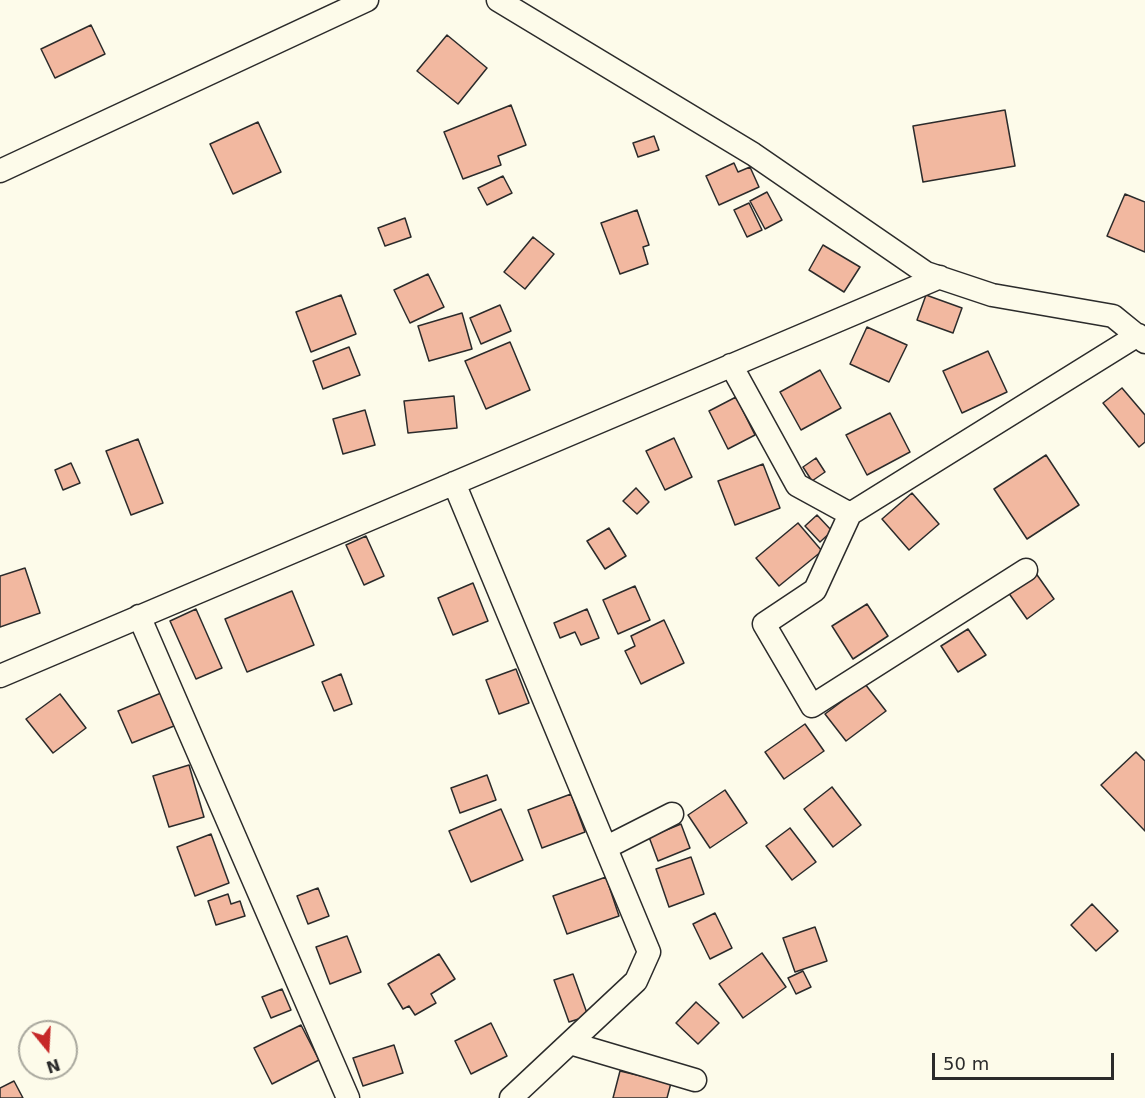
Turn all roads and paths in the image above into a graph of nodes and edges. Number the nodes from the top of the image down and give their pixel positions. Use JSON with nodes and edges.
{"nodes":[{"id":1,"x":367,"y":0,"type":"edge"},
{"id":2,"x":498,"y":0,"type":"edge"},
{"id":3,"x":0,"y":171,"type":"edge"},
{"id":4,"x":940,"y":277,"type":"junction"},
{"id":5,"x":1142,"y":338,"type":"edge"},
{"id":6,"x":731,"y":365,"type":"junction"},
{"id":7,"x":454,"y":483,"type":"junction"},
{"id":8,"x":850,"y":514,"type":"junction"},
{"id":9,"x":1026,"y":570,"type":"dead end"},
{"id":10,"x":139,"y":616,"type":"junction"},
{"id":11,"x":0,"y":676,"type":"edge"},
{"id":12,"x":672,"y":814,"type":"dead end"},
{"id":13,"x":607,"y":847,"type":"junction"},
{"id":14,"x":570,"y":1043,"type":"junction"},
{"id":15,"x":695,"y":1080,"type":"dead end"},
{"id":16,"x":348,"y":1098,"type":"edge"},
{"id":17,"x":510,"y":1098,"type":"edge"}],
"edges":[{"from":1,"to":3,"type":"street"},
{"from":2,"to":4,"type":"street"},
{"from":4,"to":5,"type":"street"},
{"from":4,"to":6,"type":"street"},
{"from":5,"to":8,"type":"street"},
{"from":6,"to":7,"type":"street"},
{"from":6,"to":8,"type":"street"},
{"from":7,"to":10,"type":"street"},
{"from":7,"to":13,"type":"street"},
{"from":8,"to":9,"type":"street"},
{"from":10,"to":11,"type":"street"},
{"from":10,"to":16,"type":"street"},
{"from":12,"to":13,"type":"street"},
{"from":13,"to":14,"type":"street"},
{"from":14,"to":15,"type":"street"},
{"from":14,"to":17,"type":"street"}]}
